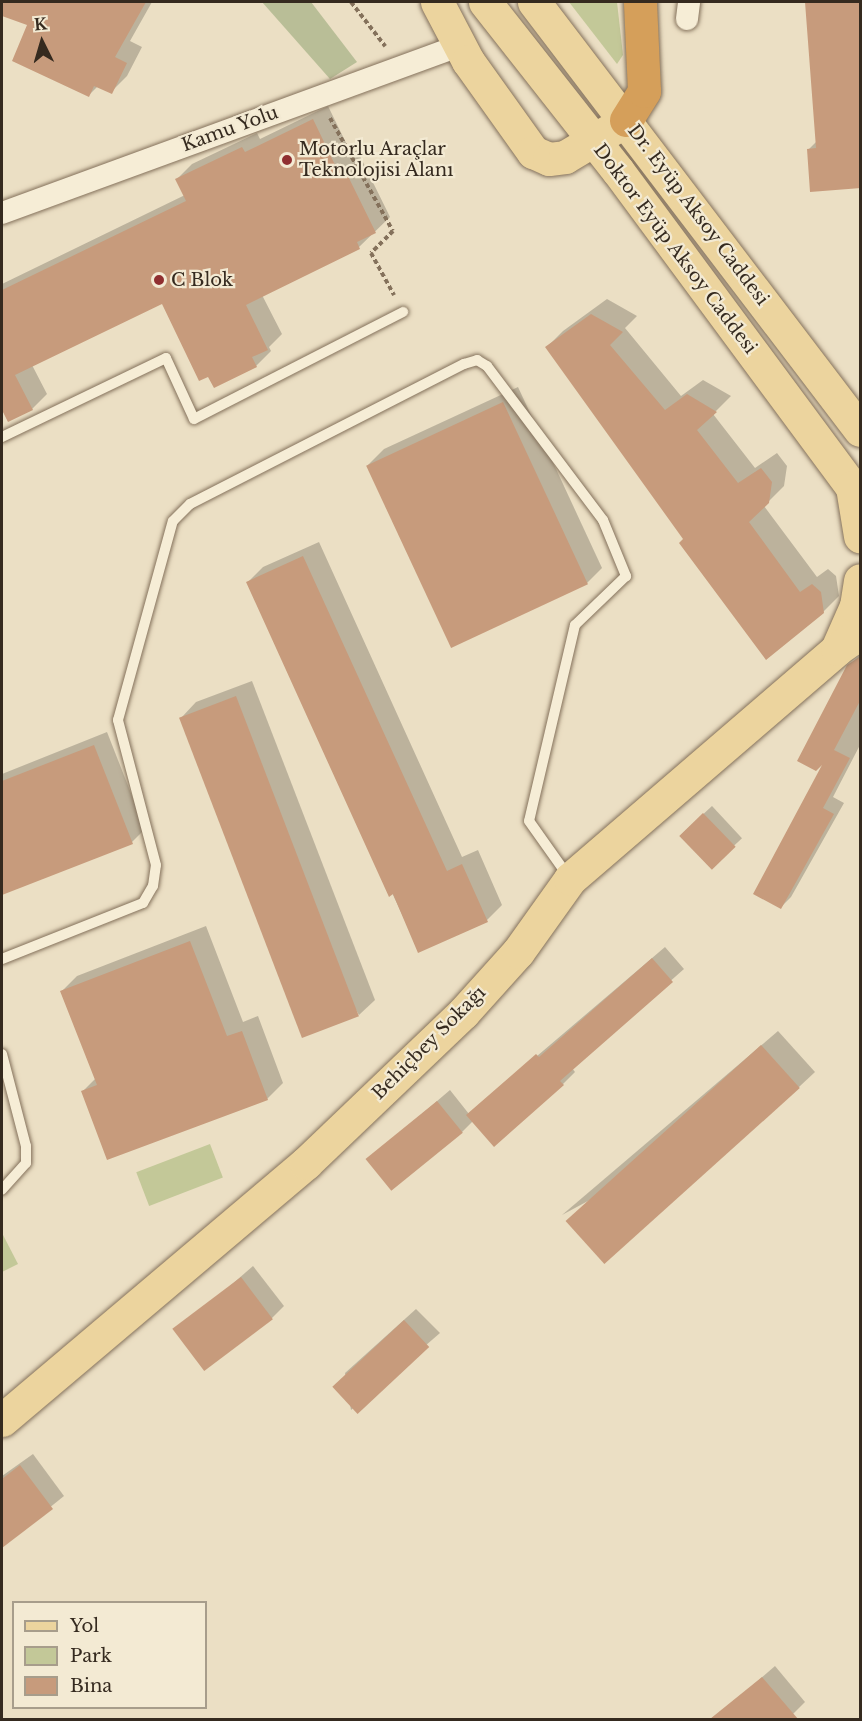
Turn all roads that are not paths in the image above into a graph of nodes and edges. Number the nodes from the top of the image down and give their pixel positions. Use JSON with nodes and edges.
{"nodes":[{"id":1,"x":437,"y":2,"type":"edge"},
{"id":2,"x":486,"y":2,"type":"edge"},
{"id":3,"x":534,"y":2,"type":"edge"},
{"id":4,"x":640,"y":2,"type":"edge"},
{"id":5,"x":459,"y":46,"type":"junction"},
{"id":6,"x":626,"y":120,"type":"junction"},
{"id":7,"x":593,"y":140,"type":"junction"},
{"id":8,"x":2,"y":213,"type":"edge"},
{"id":9,"x":403,"y":312,"type":"road end"},
{"id":10,"x":861,"y":430,"type":"edge"},
{"id":11,"x":2,"y":437,"type":"edge"},
{"id":12,"x":856,"y":493,"type":"edge"},
{"id":13,"x":861,"y":536,"type":"edge"},
{"id":14,"x":861,"y":580,"type":"edge"},
{"id":15,"x":853,"y":644,"type":"edge"},
{"id":16,"x":570,"y":879,"type":"junction"},
{"id":17,"x":2,"y":959,"type":"edge"},
{"id":18,"x":2,"y":1054,"type":"edge"},
{"id":19,"x":2,"y":1190,"type":"edge"},
{"id":20,"x":2,"y":1419,"type":"edge"}],
"edges":[{"from":1,"to":5,"type":"main road"},
{"from":2,"to":7,"type":"main road","name":"Doktor Eyüp Aksoy Caddesi"},
{"from":3,"to":6,"type":"main road","name":"Dr. Eyüp Aksoy Caddesi"},
{"from":4,"to":6,"type":"highway"},
{"from":5,"to":7,"type":"main road"},
{"from":5,"to":8,"type":"street","name":"Kamu Yolu"},
{"from":6,"to":7,"type":"main road"},
{"from":6,"to":10,"type":"main road","name":"Dr. Eyüp Aksoy Caddesi"},
{"from":7,"to":12,"type":"main road","name":"Doktor Eyüp Aksoy Caddesi"},
{"from":9,"to":11,"type":"lane"},
{"from":12,"to":13,"type":"main road"},
{"from":14,"to":15,"type":"main road"},
{"from":15,"to":16,"type":"main road","name":"Behiçbey Sokağı"},
{"from":16,"to":17,"type":"lane"},
{"from":16,"to":20,"type":"main road","name":"Behiçbey Sokağı"},
{"from":18,"to":19,"type":"lane"}]}
